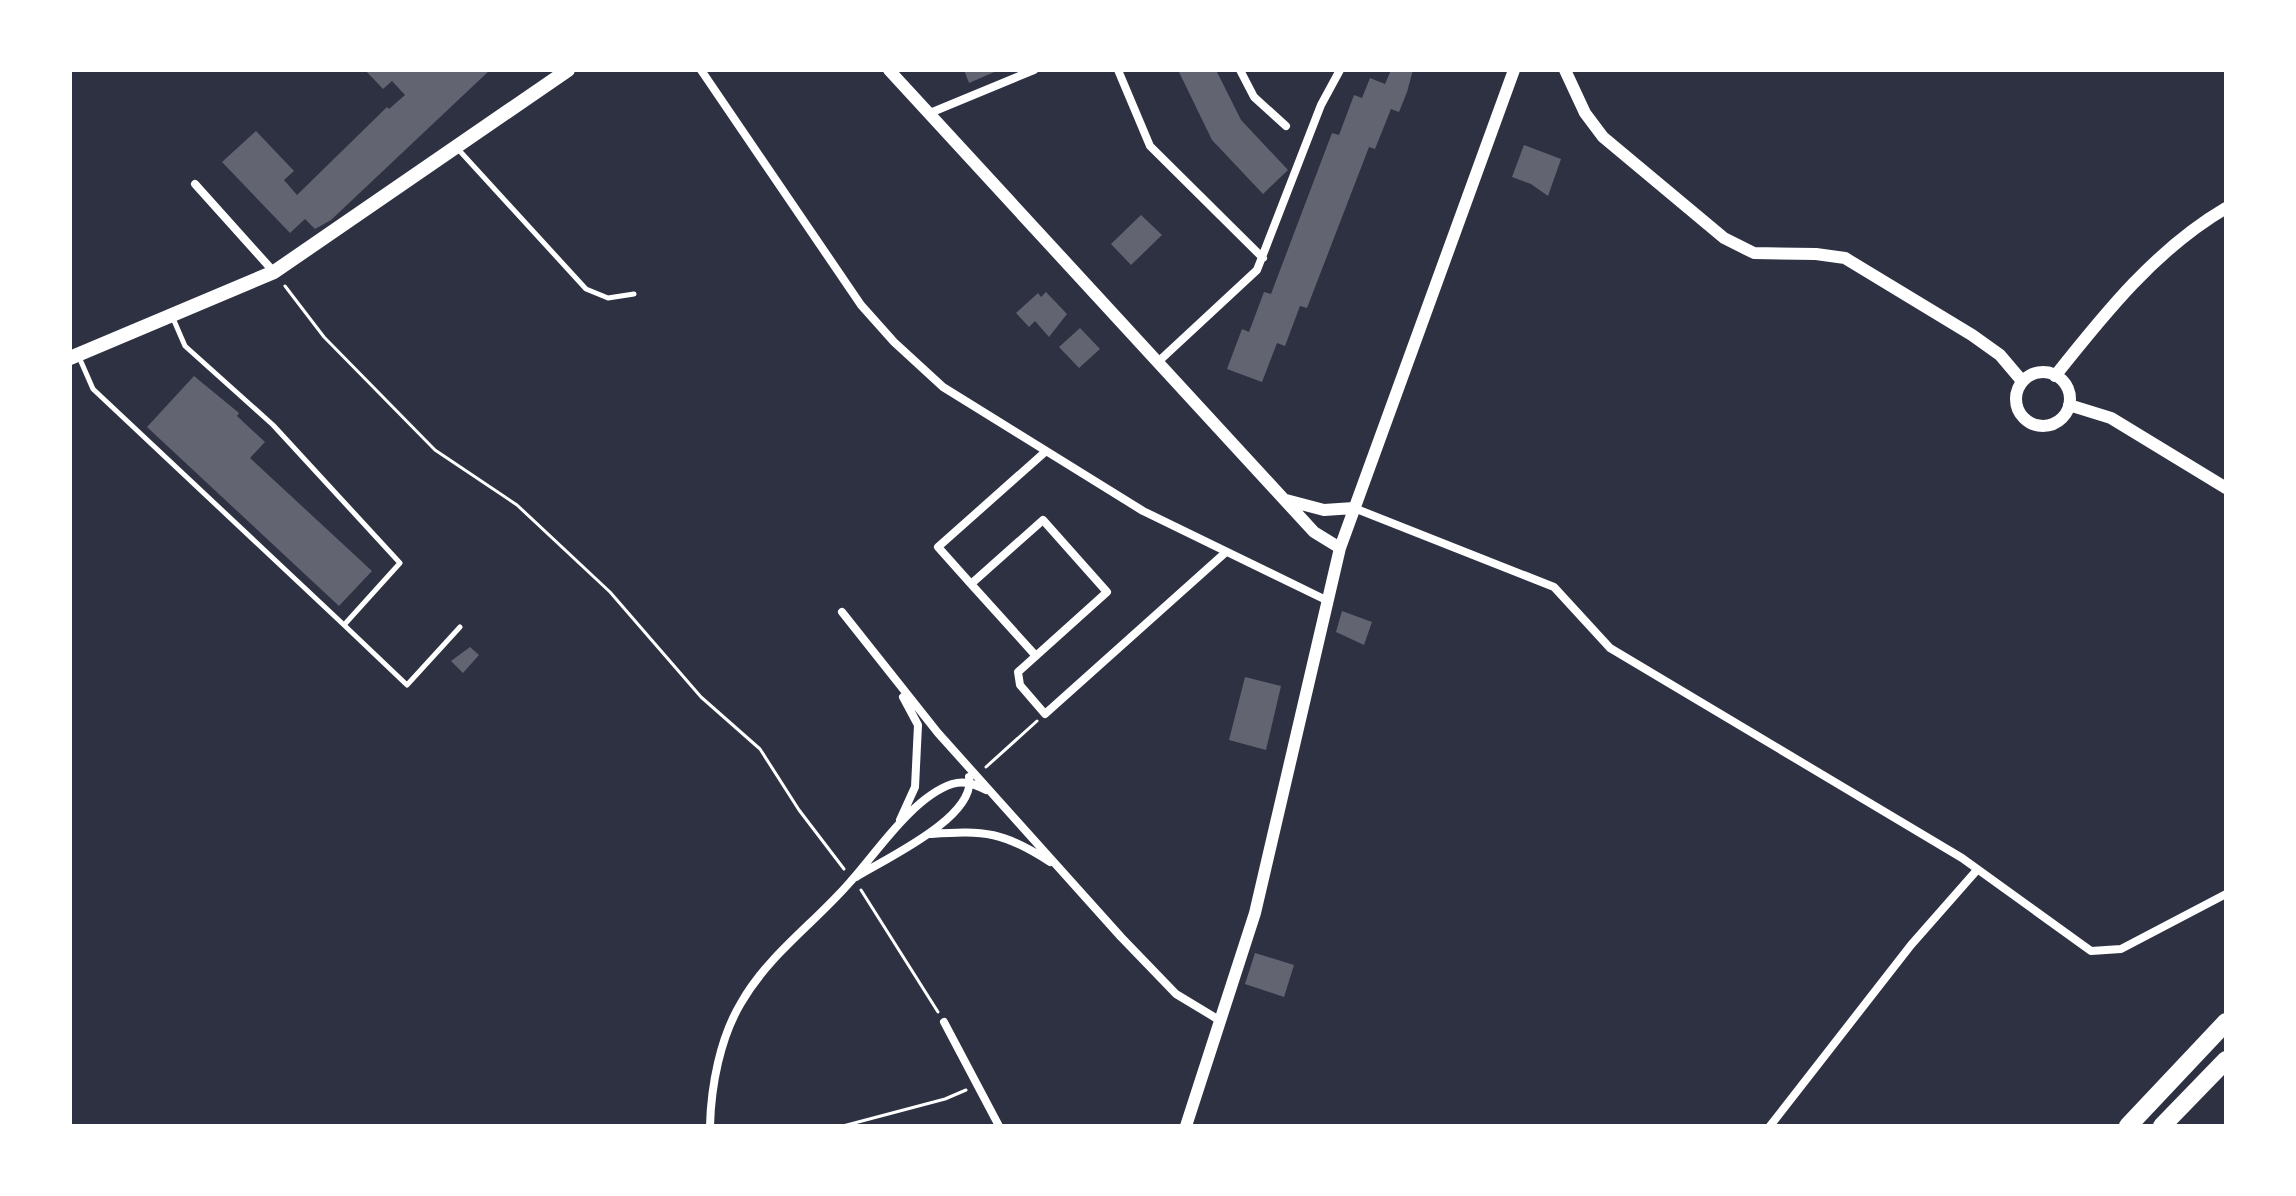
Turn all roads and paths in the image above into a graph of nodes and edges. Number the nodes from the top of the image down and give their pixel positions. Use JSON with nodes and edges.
{"nodes":[{"id":1,"x":568,"y":70,"type":"edge"},
{"id":2,"x":701,"y":70,"type":"edge"},
{"id":3,"x":889,"y":70,"type":"edge"},
{"id":4,"x":1034,"y":70,"type":"edge"},
{"id":5,"x":1118,"y":70,"type":"edge"},
{"id":6,"x":1240,"y":70,"type":"edge"},
{"id":7,"x":1340,"y":70,"type":"edge"},
{"id":8,"x":1514,"y":70,"type":"edge"},
{"id":9,"x":1565,"y":70,"type":"edge"},
{"id":10,"x":930,"y":113,"type":"junction"},
{"id":11,"x":1286,"y":126,"type":"dead end"},
{"id":12,"x":456,"y":148,"type":"junction"},
{"id":13,"x":195,"y":184,"type":"dead end"},
{"id":14,"x":2226,"y":200,"type":"edge"},
{"id":15,"x":2226,"y":208,"type":"edge"},
{"id":16,"x":2210,"y":217,"type":"junction"},
{"id":17,"x":1263,"y":258,"type":"junction"},
{"id":18,"x":274,"y":272,"type":"junction"},
{"id":19,"x":634,"y":294,"type":"dead end"},
{"id":20,"x":172,"y":315,"type":"junction"},
{"id":21,"x":74,"y":356,"type":"edge"},
{"id":22,"x":1159,"y":361,"type":"junction"},
{"id":23,"x":2055,"y":376,"type":"junction"},
{"id":24,"x":2022,"y":381,"type":"junction"},
{"id":25,"x":2069,"y":405,"type":"junction"},
{"id":26,"x":1045,"y":452,"type":"junction"},
{"id":27,"x":2226,"y":488,"type":"edge"},
{"id":28,"x":1286,"y":500,"type":"junction"},
{"id":29,"x":1354,"y":508,"type":"junction"},
{"id":30,"x":1340,"y":548,"type":"junction"},
{"id":31,"x":1226,"y":552,"type":"junction"},
{"id":32,"x":971,"y":584,"type":"junction"},
{"id":33,"x":1326,"y":600,"type":"junction"},
{"id":34,"x":842,"y":612,"type":"dead end"},
{"id":35,"x":344,"y":625,"type":"junction"},
{"id":36,"x":460,"y":627,"type":"dead end"},
{"id":37,"x":1036,"y":656,"type":"junction"},
{"id":38,"x":896,"y":684,"type":"junction"},
{"id":39,"x":1045,"y":714,"type":"junction"},
{"id":40,"x":973,"y":779,"type":"junction"},
{"id":41,"x":891,"y":834,"type":"junction"},
{"id":42,"x":929,"y":834,"type":"junction"},
{"id":43,"x":1060,"y":869,"type":"junction"},
{"id":44,"x":1977,"y":870,"type":"junction"},
{"id":45,"x":852,"y":880,"type":"junction"},
{"id":46,"x":2226,"y":894,"type":"edge"},
{"id":47,"x":1219,"y":1020,"type":"junction"},
{"id":48,"x":944,"y":1022,"type":"joint"},
{"id":49,"x":2226,"y":1022,"type":"edge"},
{"id":50,"x":2226,"y":1060,"type":"edge"},
{"id":51,"x":976,"y":1085,"type":"junction"},
{"id":52,"x":710,"y":1126,"type":"edge"},
{"id":53,"x":843,"y":1126,"type":"edge"},
{"id":54,"x":999,"y":1126,"type":"edge"},
{"id":55,"x":1186,"y":1126,"type":"edge"},
{"id":56,"x":1770,"y":1126,"type":"edge"},
{"id":57,"x":2128,"y":1126,"type":"edge"},
{"id":58,"x":2162,"y":1126,"type":"edge"}],
"edges":[{"from":1,"to":12,"type":"main road"},
{"from":2,"to":26,"type":"street"},
{"from":3,"to":10,"type":"street"},
{"from":4,"to":10,"type":"street"},
{"from":5,"to":17,"type":"street"},
{"from":6,"to":11,"type":"street"},
{"from":7,"to":17,"type":"street"},
{"from":8,"to":29,"type":"street"},
{"from":9,"to":24,"type":"street"},
{"from":10,"to":22,"type":"street"},
{"from":12,"to":18,"type":"main road"},
{"from":12,"to":19,"type":"lane"},
{"from":13,"to":18,"type":"street"},
{"from":14,"to":16,"type":"street"},
{"from":15,"to":16,"type":"street"},
{"from":16,"to":23,"type":"street"},
{"from":17,"to":22,"type":"street"},
{"from":18,"to":20,"type":"main road"},
{"from":18,"to":45,"type":"path"},
{"from":20,"to":21,"type":"main road"},
{"from":20,"to":35,"type":"lane"},
{"from":21,"to":35,"type":"lane"},
{"from":22,"to":28,"type":"street"},
{"from":23,"to":24,"type":"street"},
{"from":23,"to":25,"type":"street"},
{"from":24,"to":25,"type":"street"},
{"from":25,"to":27,"type":"street"},
{"from":26,"to":31,"type":"street"},
{"from":26,"to":32,"type":"street"},
{"from":28,"to":29,"type":"street"},
{"from":28,"to":30,"type":"street"},
{"from":29,"to":30,"type":"street"},
{"from":29,"to":44,"type":"street"},
{"from":30,"to":33,"type":"street"},
{"from":31,"to":33,"type":"street"},
{"from":31,"to":39,"type":"street"},
{"from":32,"to":37,"type":"street"},
{"from":32,"to":37,"type":"street"},
{"from":33,"to":47,"type":"street"},
{"from":34,"to":38,"type":"street"},
{"from":35,"to":36,"type":"lane"},
{"from":37,"to":39,"type":"street"},
{"from":38,"to":40,"type":"street"},
{"from":38,"to":41,"type":"street"},
{"from":39,"to":40,"type":"path"},
{"from":40,"to":41,"type":"street"},
{"from":40,"to":42,"type":"street"},
{"from":40,"to":43,"type":"street"},
{"from":41,"to":45,"type":"street"},
{"from":42,"to":43,"type":"street"},
{"from":42,"to":45,"type":"street"},
{"from":43,"to":47,"type":"street"},
{"from":44,"to":46,"type":"street"},
{"from":44,"to":56,"type":"street"},
{"from":45,"to":48,"type":"path"},
{"from":45,"to":52,"type":"street"},
{"from":47,"to":55,"type":"street"},
{"from":48,"to":51,"type":"street"},
{"from":49,"to":57,"type":"highway"},
{"from":50,"to":58,"type":"highway"},
{"from":51,"to":53,"type":"path"},
{"from":51,"to":54,"type":"street"}]}
